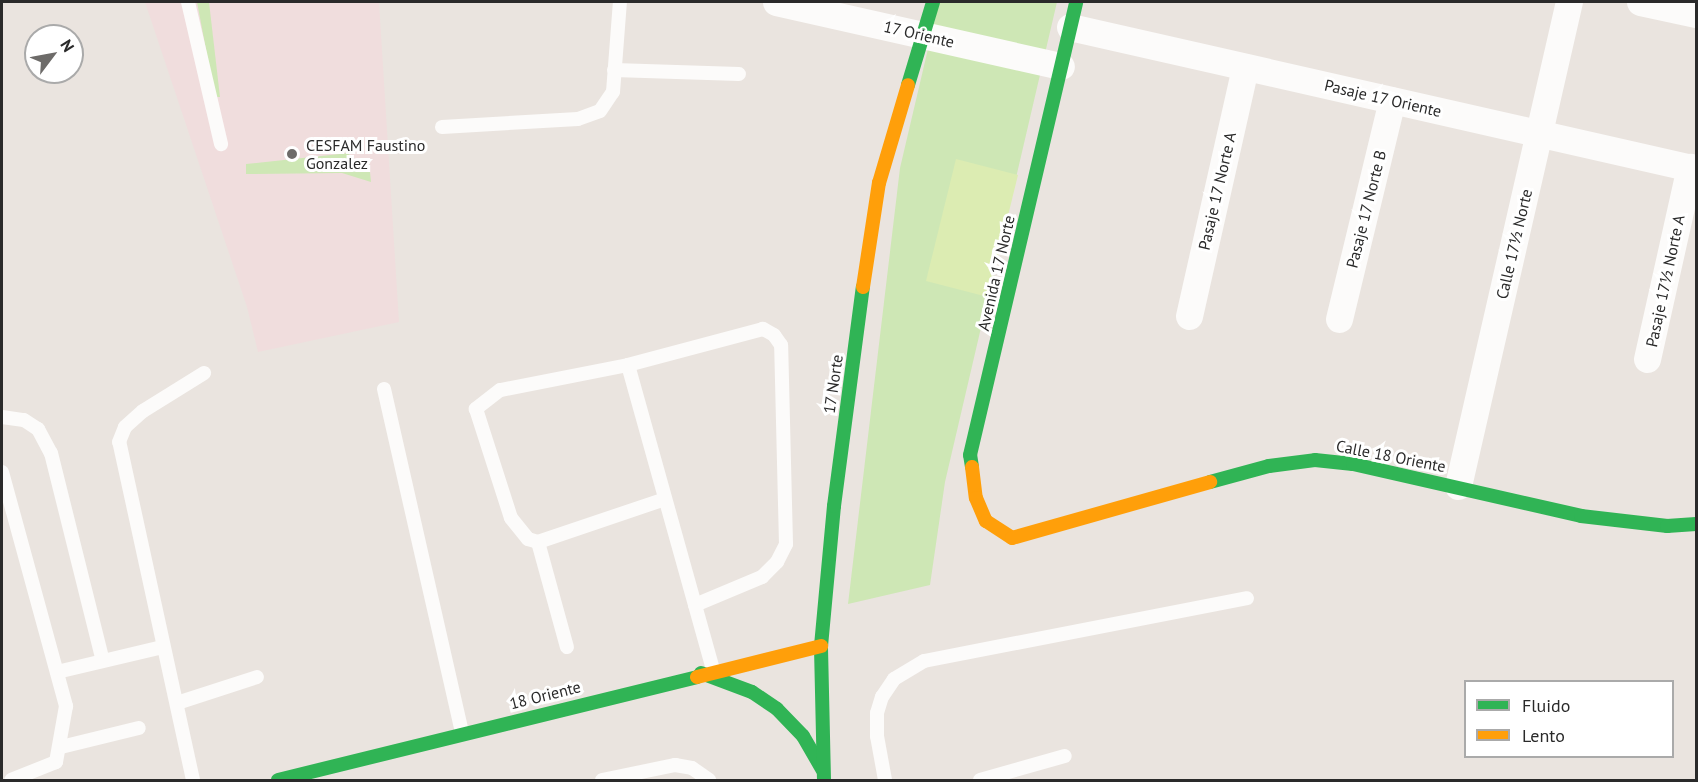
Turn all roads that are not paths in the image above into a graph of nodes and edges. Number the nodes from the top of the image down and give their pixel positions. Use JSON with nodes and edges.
{"nodes":[{"id":1,"x":188,"y":2,"type":"edge"},
{"id":2,"x":620,"y":2,"type":"edge"},
{"id":3,"x":776,"y":2,"type":"edge"},
{"id":4,"x":933,"y":2,"type":"edge"},
{"id":5,"x":1569,"y":2,"type":"edge"},
{"id":6,"x":1640,"y":2,"type":"edge"},
{"id":7,"x":1073,"y":14,"type":"edge"},
{"id":8,"x":1696,"y":14,"type":"edge"},
{"id":9,"x":925,"y":35,"type":"junction"},
{"id":10,"x":1061,"y":66,"type":"junction"},
{"id":11,"x":1245,"y":67,"type":"junction"},
{"id":12,"x":615,"y":70,"type":"junction"},
{"id":13,"x":739,"y":74,"type":"dead end"},
{"id":14,"x":1392,"y":100,"type":"junction"},
{"id":15,"x":442,"y":127,"type":"dead end"},
{"id":16,"x":1539,"y":133,"type":"junction"},
{"id":17,"x":220,"y":144,"type":"dead end"},
{"id":18,"x":1693,"y":168,"type":"edge"},
{"id":19,"x":1189,"y":316,"type":"dead end"},
{"id":20,"x":1339,"y":319,"type":"dead end"},
{"id":21,"x":1647,"y":359,"type":"dead end"},
{"id":22,"x":628,"y":365,"type":"junction"},
{"id":23,"x":204,"y":374,"type":"dead end"},
{"id":24,"x":384,"y":389,"type":"dead end"},
{"id":25,"x":2,"y":417,"type":"edge"},
{"id":26,"x":2,"y":472,"type":"edge"},
{"id":27,"x":1458,"y":486,"type":"junction"},
{"id":28,"x":665,"y":499,"type":"junction"},
{"id":29,"x":1696,"y":524,"type":"edge"},
{"id":30,"x":1012,"y":538,"type":"joint"},
{"id":31,"x":538,"y":542,"type":"junction"},
{"id":32,"x":1247,"y":598,"type":"dead end"},
{"id":33,"x":694,"y":604,"type":"junction"},
{"id":34,"x":163,"y":646,"type":"junction"},
{"id":35,"x":821,"y":646,"type":"junction"},
{"id":36,"x":567,"y":647,"type":"dead end"},
{"id":37,"x":103,"y":661,"type":"junction"},
{"id":38,"x":57,"y":672,"type":"junction"},
{"id":39,"x":707,"y":672,"type":"junction"},
{"id":40,"x":257,"y":677,"type":"dead end"},
{"id":41,"x":177,"y":703,"type":"junction"},
{"id":42,"x":139,"y":728,"type":"dead end"},
{"id":43,"x":462,"y":733,"type":"junction"},
{"id":44,"x":61,"y":747,"type":"junction"},
{"id":45,"x":1065,"y":756,"type":"dead end"},
{"id":46,"x":824,"y":775,"type":"edge"},
{"id":47,"x":11,"y":780,"type":"edge"},
{"id":48,"x":193,"y":780,"type":"edge"},
{"id":49,"x":278,"y":780,"type":"edge"},
{"id":50,"x":602,"y":780,"type":"edge"},
{"id":51,"x":709,"y":780,"type":"edge"},
{"id":52,"x":885,"y":780,"type":"edge"},
{"id":53,"x":980,"y":780,"type":"edge"}],
"edges":[{"from":1,"to":17,"type":"lane"},
{"from":2,"to":12,"type":"lane"},
{"from":3,"to":9,"type":"street","name":"17 Oriente"},
{"from":4,"to":9,"type":"street","name":"17 Norte"},
{"from":5,"to":16,"type":"street","name":"Calle 17½ Norte"},
{"from":6,"to":8,"type":"street"},
{"from":7,"to":10,"type":"street","name":"Avenida 17 Norte"},
{"from":7,"to":11,"type":"street","name":"Pasaje 17 Oriente"},
{"from":9,"to":10,"type":"street","name":"17 Oriente"},
{"from":9,"to":35,"type":"street","name":"17 Norte"},
{"from":10,"to":30,"type":"street","name":"Avenida 17 Norte"},
{"from":11,"to":14,"type":"street","name":"Pasaje 17 Oriente"},
{"from":11,"to":19,"type":"street","name":"Pasaje 17 Norte A"},
{"from":12,"to":13,"type":"lane"},
{"from":12,"to":15,"type":"lane"},
{"from":14,"to":16,"type":"street","name":"Pasaje 17 Oriente"},
{"from":14,"to":20,"type":"street","name":"Pasaje 17 Norte B"},
{"from":16,"to":18,"type":"street","name":"Pasaje 17 Oriente"},
{"from":16,"to":27,"type":"street","name":"Calle 17½ Norte"},
{"from":18,"to":21,"type":"street","name":"Pasaje 17½ Norte A"},
{"from":22,"to":28,"type":"lane"},
{"from":22,"to":31,"type":"lane"},
{"from":22,"to":33,"type":"lane"},
{"from":23,"to":34,"type":"lane"},
{"from":24,"to":43,"type":"lane"},
{"from":25,"to":37,"type":"lane"},
{"from":26,"to":38,"type":"lane"},
{"from":27,"to":29,"type":"street","name":"Calle 18 Oriente"},
{"from":27,"to":30,"type":"street","name":"Calle 18 Oriente"},
{"from":28,"to":31,"type":"lane"},
{"from":28,"to":33,"type":"lane"},
{"from":31,"to":36,"type":"lane"},
{"from":32,"to":52,"type":"lane"},
{"from":33,"to":39,"type":"lane"},
{"from":34,"to":37,"type":"lane"},
{"from":34,"to":41,"type":"lane"},
{"from":35,"to":39,"type":"street","name":"18 Oriente"},
{"from":35,"to":46,"type":"street","name":"17 Norte"},
{"from":37,"to":38,"type":"lane"},
{"from":38,"to":44,"type":"lane"},
{"from":39,"to":43,"type":"street","name":"18 Oriente"},
{"from":39,"to":46,"type":"street"},
{"from":40,"to":41,"type":"lane"},
{"from":41,"to":48,"type":"lane"},
{"from":42,"to":44,"type":"lane"},
{"from":43,"to":49,"type":"street","name":"18 Oriente"},
{"from":44,"to":47,"type":"lane"},
{"from":45,"to":53,"type":"lane"},
{"from":50,"to":51,"type":"lane"}]}
